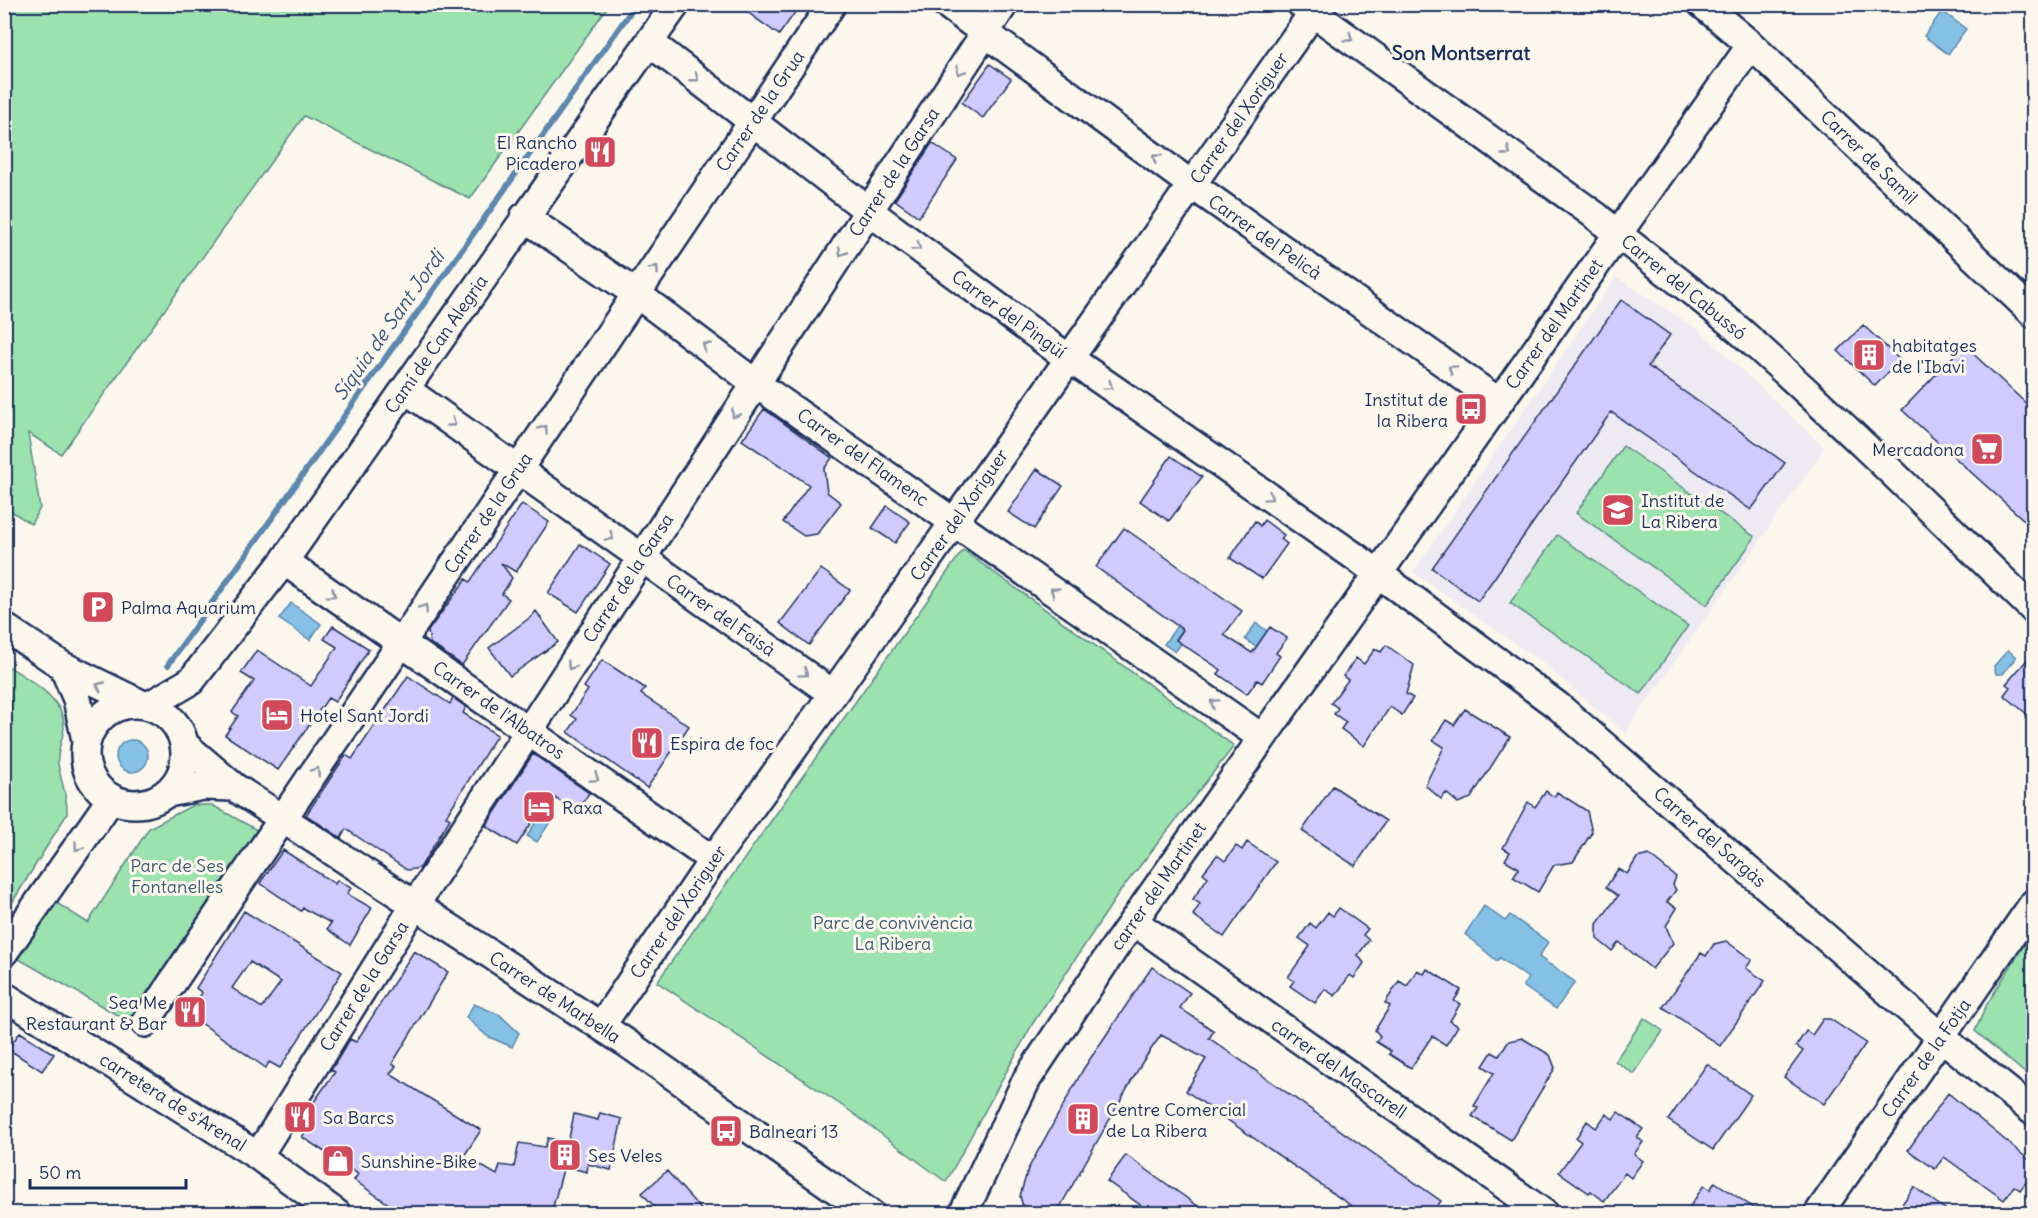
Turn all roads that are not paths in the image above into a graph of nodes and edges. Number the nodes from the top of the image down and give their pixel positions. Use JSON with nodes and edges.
{"nodes":[{"id":1,"x":676,"y":4,"type":"edge"},
{"id":2,"x":832,"y":4,"type":"edge"},
{"id":3,"x":946,"y":4,"type":"edge"},
{"id":4,"x":1004,"y":4,"type":"edge"},
{"id":5,"x":1702,"y":4,"type":"edge"},
{"id":6,"x":1311,"y":7,"type":"edge"},
{"id":7,"x":985,"y":33,"type":"junction"},
{"id":8,"x":649,"y":42,"type":"junction"},
{"id":9,"x":1751,"y":45,"type":"junction"},
{"id":10,"x":753,"y":122,"type":"junction"},
{"id":11,"x":1192,"y":185,"type":"junction"},
{"id":12,"x":869,"y":211,"type":"junction"},
{"id":13,"x":524,"y":217,"type":"junction"},
{"id":14,"x":1617,"y":234,"type":"junction"},
{"id":15,"x":638,"y":295,"type":"junction"},
{"id":16,"x":2034,"y":314,"type":"edge"},
{"id":17,"x":1069,"y":358,"type":"junction"},
{"id":18,"x":755,"y":383,"type":"junction"},
{"id":19,"x":405,"y":389,"type":"junction"},
{"id":20,"x":1499,"y":402,"type":"junction"},
{"id":21,"x":516,"y":470,"type":"junction"},
{"id":22,"x":956,"y":521,"type":"junction"},
{"id":23,"x":641,"y":559,"type":"junction"},
{"id":24,"x":284,"y":561,"type":"junction"},
{"id":25,"x":1378,"y":574,"type":"junction"},
{"id":26,"x":2034,"y":610,"type":"edge"},
{"id":27,"x":4,"y":627,"type":"edge"},
{"id":28,"x":402,"y":641,"type":"junction"},
{"id":29,"x":63,"y":666,"type":"junction"},
{"id":30,"x":191,"y":681,"type":"junction"},
{"id":31,"x":833,"y":694,"type":"junction"},
{"id":32,"x":144,"y":704,"type":"junction"},
{"id":33,"x":528,"y":731,"type":"junction"},
{"id":34,"x":1262,"y":737,"type":"junction"},
{"id":35,"x":86,"y":740,"type":"junction"},
{"id":36,"x":185,"y":742,"type":"junction"},
{"id":37,"x":234,"y":787,"type":"junction"},
{"id":38,"x":168,"y":793,"type":"junction"},
{"id":39,"x":111,"y":799,"type":"junction"},
{"id":40,"x":284,"y":820,"type":"junction"},
{"id":41,"x":713,"y":860,"type":"junction"},
{"id":42,"x":2034,"y":903,"type":"edge"},
{"id":43,"x":415,"y":905,"type":"junction"},
{"id":44,"x":1133,"y":921,"type":"junction"},
{"id":45,"x":4,"y":952,"type":"edge"},
{"id":46,"x":4,"y":996,"type":"edge"},
{"id":47,"x":145,"y":1023,"type":"dead end"},
{"id":48,"x":601,"y":1026,"type":"junction"},
{"id":49,"x":1941,"y":1036,"type":"junction"},
{"id":50,"x":2034,"y":1112,"type":"edge"},
{"id":51,"x":258,"y":1156,"type":"junction"},
{"id":52,"x":337,"y":1214,"type":"edge"},
{"id":53,"x":871,"y":1214,"type":"edge"},
{"id":54,"x":963,"y":1214,"type":"edge"},
{"id":55,"x":1545,"y":1214,"type":"edge"},
{"id":56,"x":1818,"y":1214,"type":"edge"}],
"edges":[{"from":1,"to":8,"type":"street","name":"Camí de Can Alegria"},
{"from":2,"to":10,"type":"street","name":"Carrer de la Grua"},
{"from":3,"to":7,"type":"street","name":"Carrer del Pelicà"},
{"from":4,"to":7,"type":"street","name":"Carrer de la Garsa"},
{"from":5,"to":9,"type":"street","name":"Carrer de Samil"},
{"from":6,"to":11,"type":"street","name":"Carrer del Xoriguer"},
{"from":6,"to":14,"type":"street","name":"Carrer del Cabussó","one_way":true},
{"from":11,"to":7,"type":"street","name":"Carrer del Pelicà","one_way":true},
{"from":7,"to":12,"type":"street","name":"Carrer de la Garsa","one_way":true},
{"from":8,"to":10,"type":"street","name":"Carrer del Pingüí","one_way":true},
{"from":8,"to":13,"type":"street","name":"Camí de Can Alegria"},
{"from":9,"to":14,"type":"street","name":"Carrer del Martinet"},
{"from":9,"to":16,"type":"street","name":"Carrer de Samil"},
{"from":10,"to":12,"type":"street","name":"Carrer del Pingüí"},
{"from":15,"to":10,"type":"street","name":"Carrer de la Grua","one_way":true},
{"from":11,"to":17,"type":"street","name":"Carrer del Xoriguer"},
{"from":20,"to":11,"type":"street","name":"Carrer del Pelicà","one_way":true},
{"from":12,"to":17,"type":"street","name":"Carrer del Pingüí","one_way":true},
{"from":12,"to":18,"type":"street","name":"Carrer de la Garsa","one_way":true},
{"from":13,"to":15,"type":"street","name":"Carrer del Flamenc"},
{"from":13,"to":19,"type":"street","name":"Camí de Can Alegria"},
{"from":14,"to":20,"type":"street","name":"Carrer del Martinet"},
{"from":14,"to":26,"type":"street","name":"Carrer del Cabussó"},
{"from":18,"to":15,"type":"street","name":"Carrer del Flamenc","one_way":true},
{"from":21,"to":15,"type":"street","name":"Carrer de la Grua","one_way":true},
{"from":17,"to":22,"type":"street","name":"Carrer del Xoriguer"},
{"from":17,"to":25,"type":"street","name":"Carrer del Pingüí","one_way":true},
{"from":18,"to":22,"type":"street","name":"Carrer del Flamenc"},
{"from":18,"to":23,"type":"street","name":"Carrer de la Garsa","one_way":true},
{"from":19,"to":21,"type":"street","name":"Carrer del Faisà","one_way":true},
{"from":19,"to":24,"type":"street","name":"Camí de Can Alegria"},
{"from":20,"to":25,"type":"street","name":"Carrer del Martinet"},
{"from":21,"to":23,"type":"street","name":"Carrer del Faisà","one_way":true},
{"from":28,"to":21,"type":"street","name":"Carrer de la Grua","one_way":true},
{"from":22,"to":31,"type":"street","name":"Carrer del Xoriguer"},
{"from":34,"to":22,"type":"street","name":"Carrer del Flamenc","one_way":true},
{"from":23,"to":31,"type":"street","name":"Carrer del Faisà","one_way":true},
{"from":23,"to":33,"type":"street","name":"Carrer de la Garsa","one_way":true},
{"from":24,"to":28,"type":"street","name":"Carrer de l'Albatros","one_way":true},
{"from":24,"to":30,"type":"street","name":"Camí de Can Alegria"},
{"from":25,"to":34,"type":"street","name":"carrer del Martinet"},
{"from":25,"to":49,"type":"street","name":"Carrer del Sargàs"},
{"from":27,"to":29,"type":"street"},
{"from":28,"to":33,"type":"street","name":"Carrer de l'Albatros"},
{"from":40,"to":28,"type":"street","name":"Carrer de la Grua","one_way":true},
{"from":32,"to":29,"type":"street","one_way":true},
{"from":29,"to":35,"type":"street"},
{"from":30,"to":32,"type":"street"},
{"from":30,"to":36,"type":"street"},
{"from":31,"to":41,"type":"street","name":"Carrer del Xoriguer"},
{"from":32,"to":35,"type":"street"},
{"from":32,"to":36,"type":"street"},
{"from":33,"to":41,"type":"street","name":"Carrer de l'Albatros","one_way":true},
{"from":33,"to":43,"type":"street","name":"Carrer de la Garsa"},
{"from":34,"to":44,"type":"street","name":"carrer del Martinet"},
{"from":35,"to":39,"type":"street"},
{"from":36,"to":37,"type":"street","name":"Carrer de Marbella"},
{"from":36,"to":38,"type":"street"},
{"from":37,"to":38,"type":"street"},
{"from":37,"to":40,"type":"street","name":"Carrer de Marbella"},
{"from":38,"to":39,"type":"street"},
{"from":39,"to":45,"type":"street","one_way":true},
{"from":40,"to":43,"type":"street","name":"Carrer de Marbella"},
{"from":40,"to":47,"type":"street","name":"Carrer de la Grua"},
{"from":41,"to":48,"type":"street","name":"Carrer del Xoriguer"},
{"from":42,"to":49,"type":"street","name":"Carrer de la Fotja"},
{"from":43,"to":48,"type":"street","name":"Carrer de Marbella"},
{"from":43,"to":51,"type":"street","name":"Carrer de la Garsa"},
{"from":44,"to":54,"type":"street","name":"carrer del Martinet"},
{"from":44,"to":55,"type":"street","name":"carrer del Mascarell"},
{"from":46,"to":51,"type":"street","name":"carretera de s'Arenal"},
{"from":48,"to":53,"type":"street","name":"Carrer de Marbella"},
{"from":49,"to":50,"type":"street","name":"Carrer del Sargàs"},
{"from":49,"to":56,"type":"street","name":"Carrer de la Fotja"},
{"from":51,"to":52,"type":"street","name":"carretera de s'Arenal"}]}
